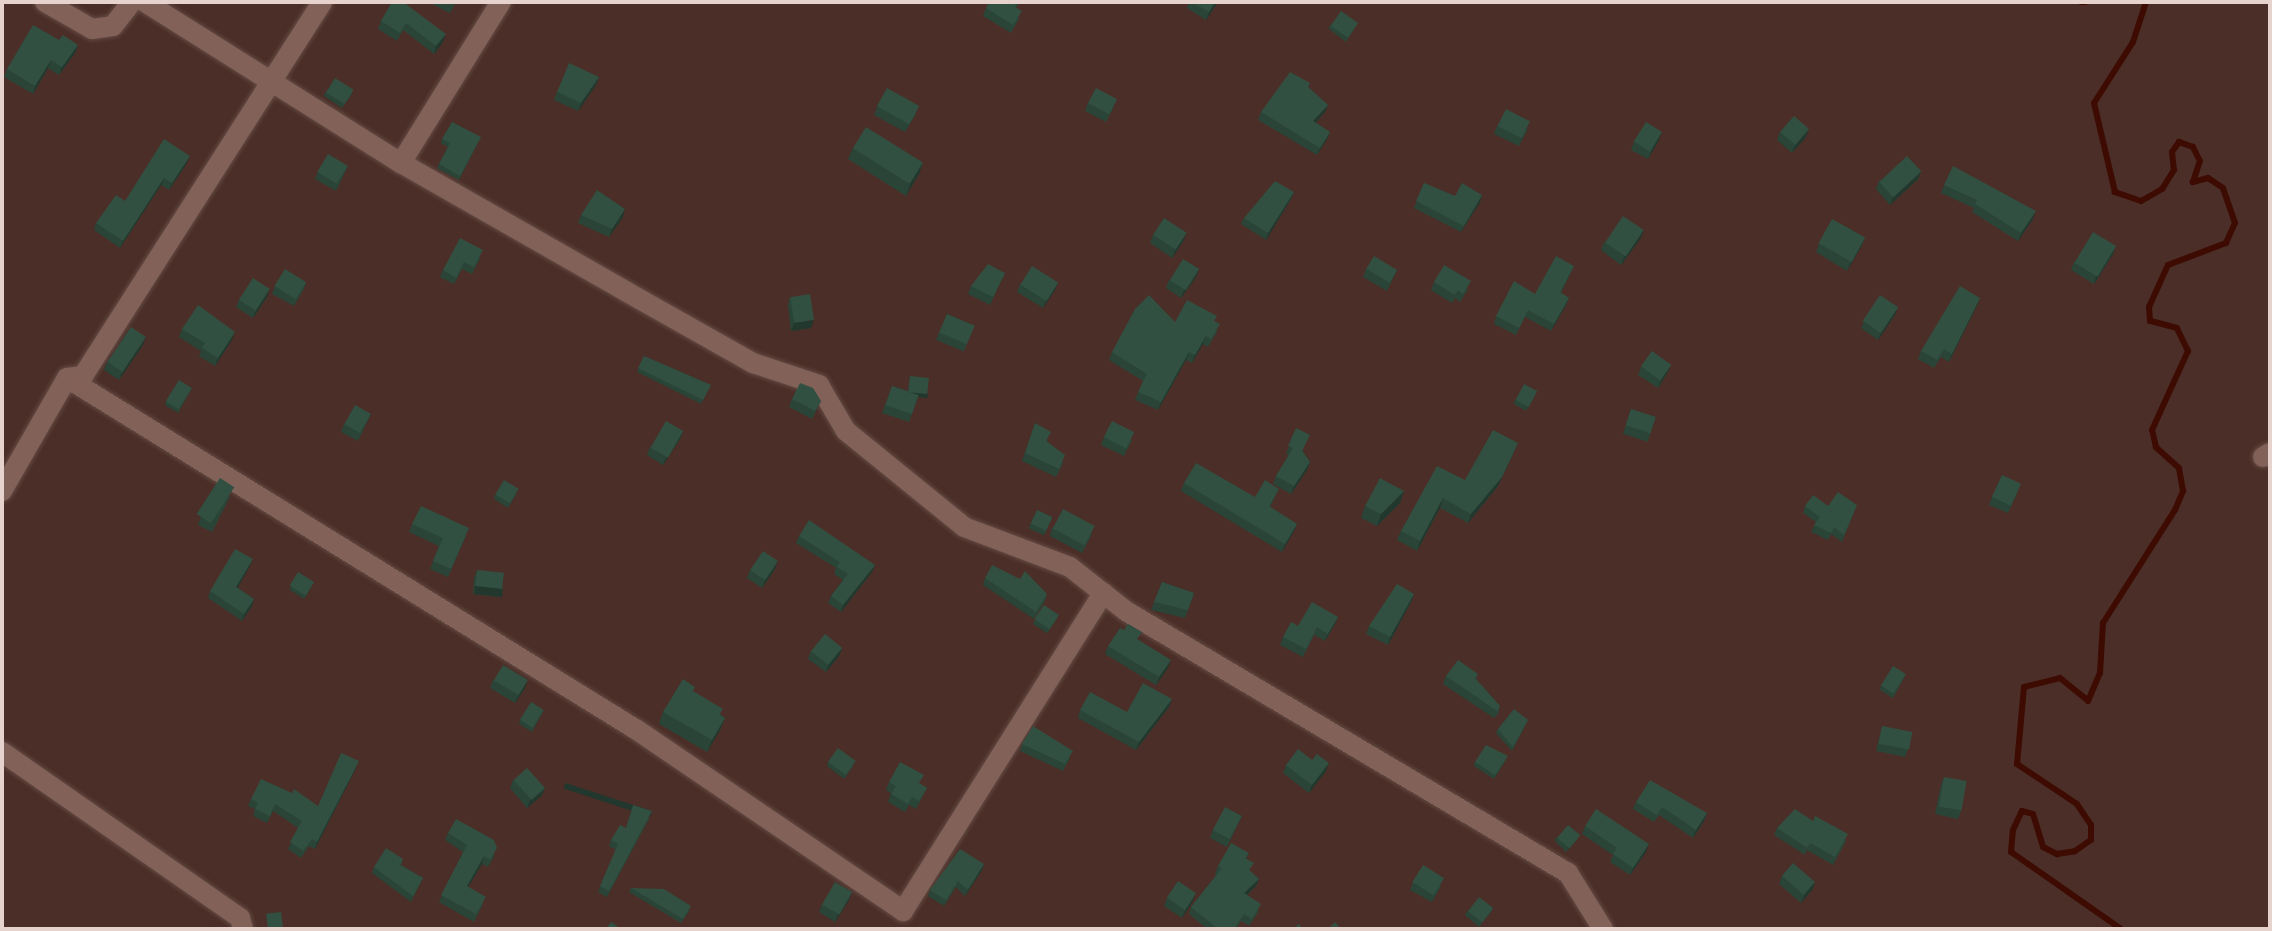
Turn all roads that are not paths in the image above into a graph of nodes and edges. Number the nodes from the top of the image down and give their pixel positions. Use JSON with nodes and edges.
{"nodes":[{"id":1,"x":45,"y":2,"type":"edge"},
{"id":2,"x":132,"y":2,"type":"edge"},
{"id":3,"x":145,"y":2,"type":"edge"},
{"id":4,"x":322,"y":2,"type":"edge"},
{"id":5,"x":501,"y":2,"type":"edge"},
{"id":6,"x":273,"y":78,"type":"junction"},
{"id":7,"x":401,"y":163,"type":"junction"},
{"id":8,"x":67,"y":378,"type":"junction"},
{"id":9,"x":2,"y":491,"type":"edge"},
{"id":10,"x":1103,"y":593,"type":"junction"},
{"id":11,"x":2,"y":752,"type":"edge"},
{"id":12,"x":243,"y":929,"type":"edge"},
{"id":13,"x":1603,"y":929,"type":"edge"}],
"edges":[{"from":1,"to":2,"type":"street"},
{"from":3,"to":6,"type":"street"},
{"from":4,"to":6,"type":"street"},
{"from":5,"to":7,"type":"street"},
{"from":6,"to":7,"type":"street"},
{"from":6,"to":8,"type":"street"},
{"from":7,"to":10,"type":"street"},
{"from":8,"to":9,"type":"street"},
{"from":8,"to":10,"type":"street"},
{"from":10,"to":13,"type":"street"},
{"from":11,"to":12,"type":"street"}]}
